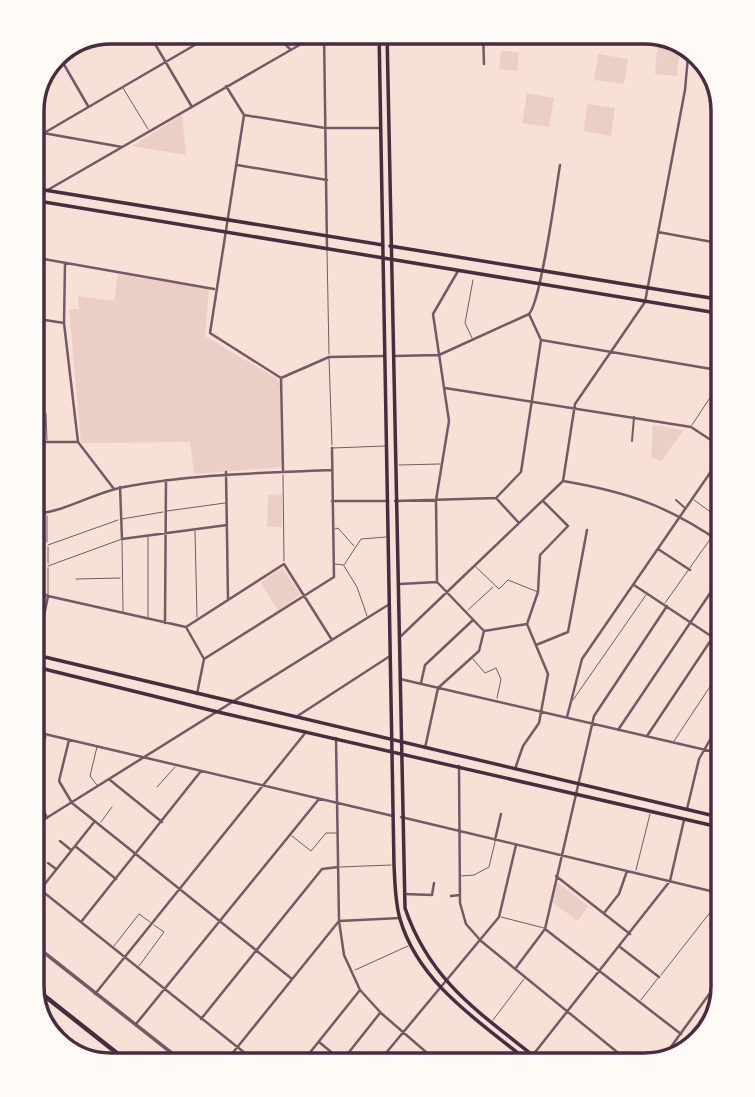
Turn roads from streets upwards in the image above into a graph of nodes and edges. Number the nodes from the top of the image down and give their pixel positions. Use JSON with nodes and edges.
{"nodes":[{"id":1,"x":155,"y":44,"type":"edge"},
{"id":2,"x":195,"y":44,"type":"edge"},
{"id":3,"x":285,"y":44,"type":"edge"},
{"id":4,"x":299,"y":44,"type":"edge"},
{"id":5,"x":323,"y":44,"type":"edge"},
{"id":6,"x":379,"y":44,"type":"edge"},
{"id":7,"x":387,"y":44,"type":"edge"},
{"id":8,"x":484,"y":44,"type":"edge"},
{"id":9,"x":290,"y":49,"type":"junction"},
{"id":10,"x":688,"y":60,"type":"edge"},
{"id":11,"x":165,"y":61,"type":"junction"},
{"id":12,"x":63,"y":63,"type":"edge"},
{"id":13,"x":484,"y":64,"type":"dead end"},
{"id":14,"x":226,"y":86,"type":"junction"},
{"id":15,"x":88,"y":106,"type":"junction"},
{"id":16,"x":192,"y":107,"type":"junction"},
{"id":17,"x":244,"y":115,"type":"junction"},
{"id":18,"x":325,"y":128,"type":"junction"},
{"id":19,"x":381,"y":128,"type":"junction"},
{"id":20,"x":44,"y":133,"type":"joint"},
{"id":21,"x":122,"y":147,"type":"junction"},
{"id":22,"x":235,"y":164,"type":"junction"},
{"id":23,"x":560,"y":165,"type":"dead end"},
{"id":24,"x":327,"y":180,"type":"junction"},
{"id":25,"x":44,"y":190,"type":"edge"},
{"id":26,"x":48,"y":191,"type":"junction"},
{"id":27,"x":44,"y":193,"type":"edge"},
{"id":28,"x":44,"y":202,"type":"edge"},
{"id":29,"x":226,"y":219,"type":"junction"},
{"id":30,"x":657,"y":232,"type":"junction"},
{"id":31,"x":223,"y":233,"type":"junction"},
{"id":32,"x":326,"y":235,"type":"junction"},
{"id":33,"x":711,"y":242,"type":"edge"},
{"id":34,"x":383,"y":245,"type":"junction"},
{"id":35,"x":391,"y":246,"type":"junction"},
{"id":36,"x":327,"y":249,"type":"junction"},
{"id":37,"x":44,"y":259,"type":"edge"},
{"id":38,"x":383,"y":259,"type":"junction"},
{"id":39,"x":390,"y":261,"type":"junction"},
{"id":40,"x":65,"y":263,"type":"junction"},
{"id":41,"x":458,"y":271,"type":"junction"},
{"id":42,"x":541,"y":273,"type":"junction"},
{"id":43,"x":539,"y":285,"type":"junction"},
{"id":44,"x":648,"y":288,"type":"junction"},
{"id":45,"x":214,"y":289,"type":"junction"},
{"id":46,"x":711,"y":298,"type":"edge"},
{"id":47,"x":645,"y":302,"type":"junction"},
{"id":48,"x":711,"y":312,"type":"edge"},
{"id":49,"x":529,"y":314,"type":"junction"},
{"id":50,"x":44,"y":320,"type":"edge"},
{"id":51,"x":64,"y":323,"type":"junction"},
{"id":52,"x":541,"y":341,"type":"junction"},
{"id":53,"x":612,"y":352,"type":"junction"},
{"id":54,"x":439,"y":355,"type":"junction"},
{"id":55,"x":386,"y":356,"type":"junction"},
{"id":56,"x":393,"y":356,"type":"junction"},
{"id":57,"x":711,"y":369,"type":"edge"},
{"id":58,"x":281,"y":378,"type":"junction"},
{"id":59,"x":445,"y":388,"type":"junction"},
{"id":60,"x":531,"y":401,"type":"junction"},
{"id":61,"x":574,"y":408,"type":"junction"},
{"id":62,"x":634,"y":418,"type":"junction"},
{"id":63,"x":711,"y":440,"type":"edge"},
{"id":64,"x":632,"y":441,"type":"dead end"},
{"id":65,"x":44,"y":442,"type":"edge"},
{"id":66,"x":78,"y":442,"type":"junction"},
{"id":67,"x":332,"y":448,"type":"road end"},
{"id":68,"x":332,"y":470,"type":"junction"},
{"id":69,"x":226,"y":472,"type":"junction"},
{"id":70,"x":283,"y":472,"type":"junction"},
{"id":71,"x":711,"y":473,"type":"edge"},
{"id":72,"x":166,"y":480,"type":"junction"},
{"id":73,"x":563,"y":481,"type":"junction"},
{"id":74,"x":120,"y":487,"type":"junction"},
{"id":75,"x":114,"y":489,"type":"junction"},
{"id":76,"x":496,"y":498,"type":"junction"},
{"id":77,"x":436,"y":500,"type":"junction"},
{"id":78,"x":676,"y":500,"type":"dead end"},
{"id":79,"x":332,"y":501,"type":"junction"},
{"id":80,"x":387,"y":501,"type":"junction"},
{"id":81,"x":394,"y":501,"type":"junction"},
{"id":82,"x":542,"y":501,"type":"junction"},
{"id":83,"x":685,"y":509,"type":"junction"},
{"id":84,"x":44,"y":513,"type":"edge"},
{"id":85,"x":681,"y":515,"type":"junction"},
{"id":86,"x":519,"y":523,"type":"junction"},
{"id":87,"x":227,"y":525,"type":"junction"},
{"id":88,"x":587,"y":530,"type":"dead end"},
{"id":89,"x":167,"y":533,"type":"junction"},
{"id":90,"x":711,"y":535,"type":"edge"},
{"id":91,"x":658,"y":549,"type":"junction"},
{"id":92,"x":690,"y":570,"type":"road end"},
{"id":93,"x":437,"y":582,"type":"junction"},
{"id":94,"x":397,"y":584,"type":"junction"},
{"id":95,"x":634,"y":584,"type":"junction"},
{"id":96,"x":711,"y":590,"type":"edge"},
{"id":97,"x":447,"y":592,"type":"junction"},
{"id":98,"x":44,"y":594,"type":"edge"},
{"id":99,"x":48,"y":596,"type":"junction"},
{"id":100,"x":304,"y":596,"type":"junction"},
{"id":101,"x":228,"y":601,"type":"junction"},
{"id":102,"x":390,"y":604,"type":"junction"},
{"id":103,"x":666,"y":605,"type":"junction"},
{"id":104,"x":44,"y":613,"type":"edge"},
{"id":105,"x":473,"y":620,"type":"junction"},
{"id":106,"x":689,"y":621,"type":"junction"},
{"id":107,"x":165,"y":624,"type":"junction"},
{"id":108,"x":527,"y":624,"type":"junction"},
{"id":109,"x":186,"y":627,"type":"junction"},
{"id":110,"x":484,"y":631,"type":"junction"},
{"id":111,"x":711,"y":636,"type":"edge"},
{"id":112,"x":399,"y":638,"type":"junction"},
{"id":113,"x":332,"y":640,"type":"junction"},
{"id":114,"x":711,"y":640,"type":"edge"},
{"id":115,"x":536,"y":645,"type":"junction"},
{"id":116,"x":44,"y":656,"type":"edge"},
{"id":117,"x":390,"y":656,"type":"junction"},
{"id":118,"x":204,"y":659,"type":"junction"},
{"id":119,"x":44,"y":669,"type":"edge"},
{"id":120,"x":400,"y":679,"type":"junction"},
{"id":121,"x":421,"y":683,"type":"junction"},
{"id":122,"x":438,"y":688,"type":"junction"},
{"id":123,"x":197,"y":694,"type":"junction"},
{"id":124,"x":233,"y":703,"type":"junction"},
{"id":125,"x":540,"y":711,"type":"junction"},
{"id":126,"x":218,"y":712,"type":"junction"},
{"id":127,"x":567,"y":717,"type":"junction"},
{"id":128,"x":295,"y":718,"type":"junction"},
{"id":129,"x":592,"y":724,"type":"junction"},
{"id":130,"x":618,"y":730,"type":"junction"},
{"id":131,"x":306,"y":732,"type":"junction"},
{"id":132,"x":46,"y":734,"type":"joint"},
{"id":133,"x":711,"y":736,"type":"edge"},
{"id":134,"x":646,"y":737,"type":"junction"},
{"id":135,"x":336,"y":738,"type":"junction"},
{"id":136,"x":44,"y":740,"type":"edge"},
{"id":137,"x":69,"y":740,"type":"junction"},
{"id":138,"x":393,"y":740,"type":"junction"},
{"id":139,"x":400,"y":742,"type":"junction"},
{"id":140,"x":425,"y":748,"type":"junction"},
{"id":141,"x":703,"y":749,"type":"junction"},
{"id":142,"x":392,"y":751,"type":"junction"},
{"id":143,"x":711,"y":751,"type":"edge"},
{"id":144,"x":400,"y":753,"type":"junction"},
{"id":145,"x":144,"y":757,"type":"junction"},
{"id":146,"x":459,"y":766,"type":"junction"},
{"id":147,"x":516,"y":769,"type":"junction"},
{"id":148,"x":201,"y":771,"type":"junction"},
{"id":149,"x":109,"y":779,"type":"junction"},
{"id":150,"x":579,"y":784,"type":"junction"},
{"id":151,"x":263,"y":785,"type":"junction"},
{"id":152,"x":576,"y":794,"type":"junction"},
{"id":153,"x":319,"y":799,"type":"junction"},
{"id":154,"x":72,"y":803,"type":"junction"},
{"id":155,"x":338,"y":804,"type":"junction"},
{"id":156,"x":687,"y":809,"type":"junction"},
{"id":157,"x":44,"y":811,"type":"edge"},
{"id":158,"x":501,"y":814,"type":"dead end"},
{"id":159,"x":711,"y":815,"type":"edge"},
{"id":160,"x":393,"y":816,"type":"junction"},
{"id":161,"x":401,"y":817,"type":"junction"},
{"id":162,"x":47,"y":818,"type":"junction"},
{"id":163,"x":684,"y":819,"type":"junction"},
{"id":164,"x":44,"y":820,"type":"edge"},
{"id":165,"x":95,"y":821,"type":"junction"},
{"id":166,"x":162,"y":822,"type":"junction"},
{"id":167,"x":711,"y":825,"type":"edge"},
{"id":168,"x":458,"y":831,"type":"junction"},
{"id":169,"x":495,"y":840,"type":"junction"},
{"id":170,"x":60,"y":841,"type":"dead end"},
{"id":171,"x":516,"y":845,"type":"junction"},
{"id":172,"x":75,"y":846,"type":"junction"},
{"id":173,"x":71,"y":850,"type":"junction"},
{"id":174,"x":136,"y":853,"type":"junction"},
{"id":175,"x":560,"y":856,"type":"junction"},
{"id":176,"x":48,"y":863,"type":"dead end"},
{"id":177,"x":338,"y":867,"type":"junction"},
{"id":178,"x":56,"y":869,"type":"junction"},
{"id":179,"x":627,"y":871,"type":"junction"},
{"id":180,"x":556,"y":876,"type":"junction"},
{"id":181,"x":116,"y":878,"type":"junction"},
{"id":182,"x":670,"y":881,"type":"junction"},
{"id":183,"x":434,"y":884,"type":"dead end"},
{"id":184,"x":44,"y":885,"type":"edge"},
{"id":185,"x":180,"y":888,"type":"junction"},
{"id":186,"x":711,"y":891,"type":"edge"},
{"id":187,"x":44,"y":893,"type":"edge"},
{"id":188,"x":404,"y":894,"type":"junction"},
{"id":189,"x":460,"y":895,"type":"junction"},
{"id":190,"x":451,"y":896,"type":"dead end"},
{"id":191,"x":604,"y":913,"type":"junction"},
{"id":192,"x":400,"y":918,"type":"junction"},
{"id":193,"x":220,"y":920,"type":"junction"},
{"id":194,"x":339,"y":921,"type":"junction"},
{"id":195,"x":81,"y":922,"type":"junction"},
{"id":196,"x":545,"y":929,"type":"junction"},
{"id":197,"x":630,"y":934,"type":"junction"},
{"id":198,"x":481,"y":941,"type":"junction"},
{"id":199,"x":620,"y":947,"type":"junction"},
{"id":200,"x":257,"y":950,"type":"junction"},
{"id":201,"x":44,"y":953,"type":"edge"},
{"id":202,"x":124,"y":957,"type":"junction"},
{"id":203,"x":515,"y":969,"type":"junction"},
{"id":204,"x":601,"y":971,"type":"junction"},
{"id":205,"x":659,"y":977,"type":"road end"},
{"id":206,"x":292,"y":979,"type":"junction"},
{"id":207,"x":445,"y":982,"type":"junction"},
{"id":208,"x":440,"y":988,"type":"junction"},
{"id":209,"x":165,"y":989,"type":"junction"},
{"id":210,"x":360,"y":990,"type":"junction"},
{"id":211,"x":711,"y":992,"type":"edge"},
{"id":212,"x":95,"y":993,"type":"junction"},
{"id":213,"x":44,"y":996,"type":"edge"},
{"id":214,"x":569,"y":1012,"type":"junction"},
{"id":215,"x":381,"y":1013,"type":"junction"},
{"id":216,"x":201,"y":1019,"type":"junction"},
{"id":217,"x":136,"y":1025,"type":"junction"},
{"id":218,"x":403,"y":1032,"type":"junction"},
{"id":219,"x":681,"y":1034,"type":"junction"},
{"id":220,"x":319,"y":1042,"type":"junction"},
{"id":221,"x":237,"y":1047,"type":"junction"},
{"id":222,"x":671,"y":1048,"type":"edge"},
{"id":223,"x":117,"y":1053,"type":"edge"},
{"id":224,"x":172,"y":1053,"type":"edge"},
{"id":225,"x":232,"y":1053,"type":"edge"},
{"id":226,"x":245,"y":1053,"type":"edge"},
{"id":227,"x":310,"y":1053,"type":"edge"},
{"id":228,"x":333,"y":1053,"type":"edge"},
{"id":229,"x":348,"y":1053,"type":"edge"},
{"id":230,"x":386,"y":1053,"type":"edge"},
{"id":231,"x":427,"y":1053,"type":"edge"},
{"id":232,"x":515,"y":1053,"type":"edge"},
{"id":233,"x":531,"y":1053,"type":"edge"},
{"id":234,"x":535,"y":1053,"type":"edge"},
{"id":235,"x":618,"y":1053,"type":"edge"}],
"edges":[{"from":1,"to":11,"type":"street"},
{"from":2,"to":11,"type":"street"},
{"from":3,"to":9,"type":"street"},
{"from":4,"to":9,"type":"street"},
{"from":5,"to":18,"type":"street"},
{"from":6,"to":19,"type":"main road"},
{"from":7,"to":35,"type":"main road"},
{"from":8,"to":13,"type":"street"},
{"from":9,"to":14,"type":"street"},
{"from":10,"to":30,"type":"street"},
{"from":11,"to":15,"type":"street"},
{"from":11,"to":16,"type":"street"},
{"from":12,"to":15,"type":"street"},
{"from":14,"to":16,"type":"street"},
{"from":14,"to":17,"type":"street"},
{"from":15,"to":20,"type":"street"},
{"from":16,"to":21,"type":"street"},
{"from":17,"to":18,"type":"street"},
{"from":17,"to":22,"type":"street"},
{"from":18,"to":19,"type":"street"},
{"from":18,"to":24,"type":"street"},
{"from":19,"to":34,"type":"main road"},
{"from":20,"to":21,"type":"street"},
{"from":21,"to":26,"type":"street"},
{"from":22,"to":24,"type":"street"},
{"from":22,"to":29,"type":"street"},
{"from":23,"to":42,"type":"street"},
{"from":24,"to":32,"type":"street"},
{"from":25,"to":26,"type":"main road"},
{"from":26,"to":27,"type":"street"},
{"from":26,"to":29,"type":"main road"},
{"from":28,"to":31,"type":"main road"},
{"from":29,"to":31,"type":"street"},
{"from":29,"to":32,"type":"main road"},
{"from":30,"to":33,"type":"street"},
{"from":30,"to":44,"type":"street"},
{"from":31,"to":36,"type":"main road"},
{"from":31,"to":45,"type":"street"},
{"from":32,"to":34,"type":"main road"},
{"from":32,"to":36,"type":"street"},
{"from":34,"to":35,"type":"main road"},
{"from":34,"to":38,"type":"main road"},
{"from":35,"to":39,"type":"main road"},
{"from":35,"to":42,"type":"main road"},
{"from":36,"to":38,"type":"main road"},
{"from":37,"to":40,"type":"street"},
{"from":38,"to":39,"type":"main road"},
{"from":38,"to":55,"type":"main road"},
{"from":39,"to":41,"type":"main road"},
{"from":39,"to":56,"type":"main road"},
{"from":40,"to":45,"type":"street"},
{"from":40,"to":51,"type":"street"},
{"from":41,"to":43,"type":"main road"},
{"from":41,"to":54,"type":"street"},
{"from":42,"to":43,"type":"street"},
{"from":42,"to":44,"type":"main road"},
{"from":43,"to":47,"type":"main road"},
{"from":43,"to":49,"type":"street"},
{"from":44,"to":46,"type":"main road"},
{"from":44,"to":47,"type":"street"},
{"from":45,"to":58,"type":"street"},
{"from":47,"to":48,"type":"main road"},
{"from":47,"to":53,"type":"street"},
{"from":49,"to":52,"type":"street"},
{"from":49,"to":54,"type":"street"},
{"from":50,"to":51,"type":"street"},
{"from":51,"to":66,"type":"street"},
{"from":52,"to":53,"type":"street"},
{"from":52,"to":60,"type":"street"},
{"from":53,"to":57,"type":"street"},
{"from":53,"to":61,"type":"street"},
{"from":54,"to":56,"type":"street"},
{"from":54,"to":59,"type":"street"},
{"from":55,"to":58,"type":"street"},
{"from":55,"to":80,"type":"main road"},
{"from":56,"to":81,"type":"main road"},
{"from":58,"to":70,"type":"street"},
{"from":59,"to":60,"type":"street"},
{"from":59,"to":77,"type":"street"},
{"from":60,"to":61,"type":"street"},
{"from":60,"to":76,"type":"street"},
{"from":61,"to":62,"type":"street"},
{"from":61,"to":73,"type":"street"},
{"from":62,"to":63,"type":"street"},
{"from":62,"to":64,"type":"street"},
{"from":65,"to":66,"type":"street"},
{"from":66,"to":75,"type":"street"},
{"from":67,"to":68,"type":"street"},
{"from":68,"to":70,"type":"street"},
{"from":68,"to":79,"type":"street"},
{"from":69,"to":70,"type":"street"},
{"from":69,"to":72,"type":"street"},
{"from":69,"to":87,"type":"street"},
{"from":71,"to":83,"type":"street"},
{"from":72,"to":74,"type":"street"},
{"from":72,"to":89,"type":"street"},
{"from":73,"to":82,"type":"street"},
{"from":73,"to":85,"type":"street"},
{"from":74,"to":75,"type":"street"},
{"from":74,"to":89,"type":"street"},
{"from":75,"to":84,"type":"street"},
{"from":76,"to":77,"type":"street"},
{"from":76,"to":86,"type":"street"},
{"from":77,"to":81,"type":"street"},
{"from":77,"to":93,"type":"street"},
{"from":78,"to":83,"type":"street"},
{"from":79,"to":80,"type":"street"},
{"from":79,"to":100,"type":"street"},
{"from":80,"to":102,"type":"main road"},
{"from":81,"to":94,"type":"main road"},
{"from":82,"to":86,"type":"street"},
{"from":82,"to":108,"type":"street"},
{"from":83,"to":85,"type":"street"},
{"from":85,"to":90,"type":"street"},
{"from":85,"to":91,"type":"street"},
{"from":86,"to":97,"type":"street"},
{"from":87,"to":89,"type":"street"},
{"from":87,"to":101,"type":"street"},
{"from":88,"to":115,"type":"street"},
{"from":89,"to":107,"type":"street"},
{"from":91,"to":92,"type":"street"},
{"from":91,"to":95,"type":"street"},
{"from":93,"to":94,"type":"street"},
{"from":93,"to":97,"type":"street"},
{"from":94,"to":112,"type":"main road"},
{"from":95,"to":103,"type":"street"},
{"from":95,"to":127,"type":"street"},
{"from":96,"to":106,"type":"street"},
{"from":97,"to":105,"type":"street"},
{"from":97,"to":112,"type":"street"},
{"from":98,"to":99,"type":"street"},
{"from":99,"to":104,"type":"street"},
{"from":99,"to":107,"type":"street"},
{"from":100,"to":101,"type":"street"},
{"from":100,"to":113,"type":"street"},
{"from":100,"to":118,"type":"street"},
{"from":101,"to":109,"type":"street"},
{"from":102,"to":113,"type":"street"},
{"from":102,"to":117,"type":"main road"},
{"from":103,"to":106,"type":"street"},
{"from":103,"to":129,"type":"street"},
{"from":105,"to":110,"type":"street"},
{"from":105,"to":121,"type":"street"},
{"from":106,"to":111,"type":"street"},
{"from":106,"to":130,"type":"street"},
{"from":107,"to":109,"type":"street"},
{"from":108,"to":110,"type":"street"},
{"from":108,"to":115,"type":"street"},
{"from":109,"to":118,"type":"street"},
{"from":110,"to":122,"type":"street"},
{"from":112,"to":120,"type":"main road"},
{"from":113,"to":124,"type":"street"},
{"from":114,"to":134,"type":"street"},
{"from":115,"to":125,"type":"street"},
{"from":116,"to":123,"type":"main road"},
{"from":117,"to":128,"type":"street"},
{"from":117,"to":138,"type":"main road"},
{"from":118,"to":123,"type":"street"},
{"from":119,"to":126,"type":"main road"},
{"from":120,"to":121,"type":"street"},
{"from":120,"to":139,"type":"main road"},
{"from":121,"to":122,"type":"street"},
{"from":122,"to":125,"type":"street"},
{"from":122,"to":140,"type":"street"},
{"from":123,"to":124,"type":"main road"},
{"from":124,"to":126,"type":"street"},
{"from":124,"to":128,"type":"main road"},
{"from":125,"to":127,"type":"street"},
{"from":125,"to":147,"type":"street"},
{"from":126,"to":131,"type":"main road"},
{"from":126,"to":145,"type":"street"},
{"from":127,"to":129,"type":"street"},
{"from":128,"to":138,"type":"main road"},
{"from":129,"to":130,"type":"street"},
{"from":129,"to":150,"type":"street"},
{"from":130,"to":134,"type":"street"},
{"from":131,"to":135,"type":"main road"},
{"from":131,"to":151,"type":"street"},
{"from":132,"to":136,"type":"street"},
{"from":132,"to":137,"type":"street"},
{"from":133,"to":141,"type":"street"},
{"from":134,"to":141,"type":"street"},
{"from":135,"to":142,"type":"main road"},
{"from":135,"to":155,"type":"street"},
{"from":137,"to":145,"type":"street"},
{"from":137,"to":154,"type":"street"},
{"from":138,"to":139,"type":"main road"},
{"from":138,"to":142,"type":"main road"},
{"from":139,"to":140,"type":"main road"},
{"from":139,"to":144,"type":"main road"},
{"from":140,"to":147,"type":"main road"},
{"from":141,"to":143,"type":"street"},
{"from":141,"to":156,"type":"street"},
{"from":142,"to":144,"type":"main road"},
{"from":142,"to":160,"type":"main road"},
{"from":144,"to":146,"type":"main road"},
{"from":144,"to":161,"type":"main road"},
{"from":145,"to":148,"type":"street"},
{"from":145,"to":149,"type":"street"},
{"from":146,"to":152,"type":"main road"},
{"from":146,"to":168,"type":"street"},
{"from":147,"to":150,"type":"main road"},
{"from":148,"to":151,"type":"street"},
{"from":148,"to":166,"type":"street"},
{"from":149,"to":154,"type":"street"},
{"from":149,"to":166,"type":"street"},
{"from":150,"to":152,"type":"street"},
{"from":150,"to":156,"type":"main road"},
{"from":151,"to":153,"type":"street"},
{"from":151,"to":185,"type":"street"},
{"from":152,"to":163,"type":"main road"},
{"from":152,"to":175,"type":"street"},
{"from":153,"to":155,"type":"street"},
{"from":153,"to":193,"type":"street"},
{"from":154,"to":162,"type":"street"},
{"from":154,"to":165,"type":"street"},
{"from":155,"to":160,"type":"street"},
{"from":155,"to":177,"type":"street"},
{"from":156,"to":159,"type":"main road"},
{"from":157,"to":162,"type":"street"},
{"from":158,"to":169,"type":"street"},
{"from":160,"to":192,"type":"main road"},
{"from":161,"to":168,"type":"street"},
{"from":161,"to":188,"type":"main road"},
{"from":162,"to":164,"type":"street"},
{"from":163,"to":167,"type":"main road"},
{"from":163,"to":182,"type":"street"},
{"from":165,"to":172,"type":"street"},
{"from":165,"to":174,"type":"street"},
{"from":166,"to":174,"type":"street"},
{"from":168,"to":169,"type":"street"},
{"from":168,"to":189,"type":"street"},
{"from":169,"to":171,"type":"street"},
{"from":170,"to":173,"type":"street"},
{"from":171,"to":175,"type":"street"},
{"from":171,"to":198,"type":"street"},
{"from":172,"to":173,"type":"street"},
{"from":172,"to":181,"type":"street"},
{"from":173,"to":178,"type":"street"},
{"from":174,"to":181,"type":"street"},
{"from":174,"to":185,"type":"street"},
{"from":175,"to":179,"type":"street"},
{"from":175,"to":180,"type":"street"},
{"from":176,"to":178,"type":"street"},
{"from":177,"to":194,"type":"street"},
{"from":177,"to":200,"type":"street"},
{"from":178,"to":184,"type":"street"},
{"from":179,"to":182,"type":"street"},
{"from":179,"to":191,"type":"street"},
{"from":180,"to":191,"type":"street"},
{"from":180,"to":196,"type":"street"},
{"from":181,"to":195,"type":"street"},
{"from":182,"to":186,"type":"street"},
{"from":182,"to":197,"type":"street"},
{"from":183,"to":188,"type":"street"},
{"from":185,"to":193,"type":"street"},
{"from":185,"to":202,"type":"street"},
{"from":187,"to":195,"type":"street"},
{"from":188,"to":207,"type":"main road"},
{"from":189,"to":190,"type":"street"},
{"from":189,"to":198,"type":"street"},
{"from":191,"to":197,"type":"street"},
{"from":192,"to":194,"type":"street"},
{"from":192,"to":208,"type":"main road"},
{"from":193,"to":200,"type":"street"},
{"from":193,"to":209,"type":"street"},
{"from":194,"to":206,"type":"street"},
{"from":194,"to":210,"type":"street"},
{"from":195,"to":202,"type":"street"},
{"from":196,"to":203,"type":"street"},
{"from":196,"to":204,"type":"street"},
{"from":197,"to":199,"type":"street"},
{"from":198,"to":203,"type":"street"},
{"from":198,"to":207,"type":"street"},
{"from":199,"to":204,"type":"street"},
{"from":199,"to":205,"type":"street"},
{"from":200,"to":206,"type":"street"},
{"from":200,"to":216,"type":"street"},
{"from":201,"to":212,"type":"street"},
{"from":202,"to":209,"type":"street"},
{"from":202,"to":212,"type":"street"},
{"from":203,"to":214,"type":"street"},
{"from":204,"to":214,"type":"street"},
{"from":204,"to":219,"type":"street"},
{"from":206,"to":221,"type":"street"},
{"from":207,"to":208,"type":"street"},
{"from":207,"to":233,"type":"main road"},
{"from":208,"to":218,"type":"street"},
{"from":208,"to":232,"type":"main road"},
{"from":209,"to":216,"type":"street"},
{"from":209,"to":217,"type":"street"},
{"from":210,"to":215,"type":"street"},
{"from":210,"to":220,"type":"street"},
{"from":211,"to":219,"type":"street"},
{"from":212,"to":217,"type":"street"},
{"from":213,"to":223,"type":"highway"},
{"from":214,"to":234,"type":"street"},
{"from":214,"to":235,"type":"street"},
{"from":215,"to":218,"type":"street"},
{"from":215,"to":229,"type":"street"},
{"from":216,"to":221,"type":"street"},
{"from":217,"to":224,"type":"street"},
{"from":218,"to":230,"type":"street"},
{"from":218,"to":231,"type":"street"},
{"from":219,"to":222,"type":"street"},
{"from":220,"to":227,"type":"street"},
{"from":220,"to":228,"type":"street"},
{"from":221,"to":225,"type":"street"},
{"from":221,"to":226,"type":"street"}]}
